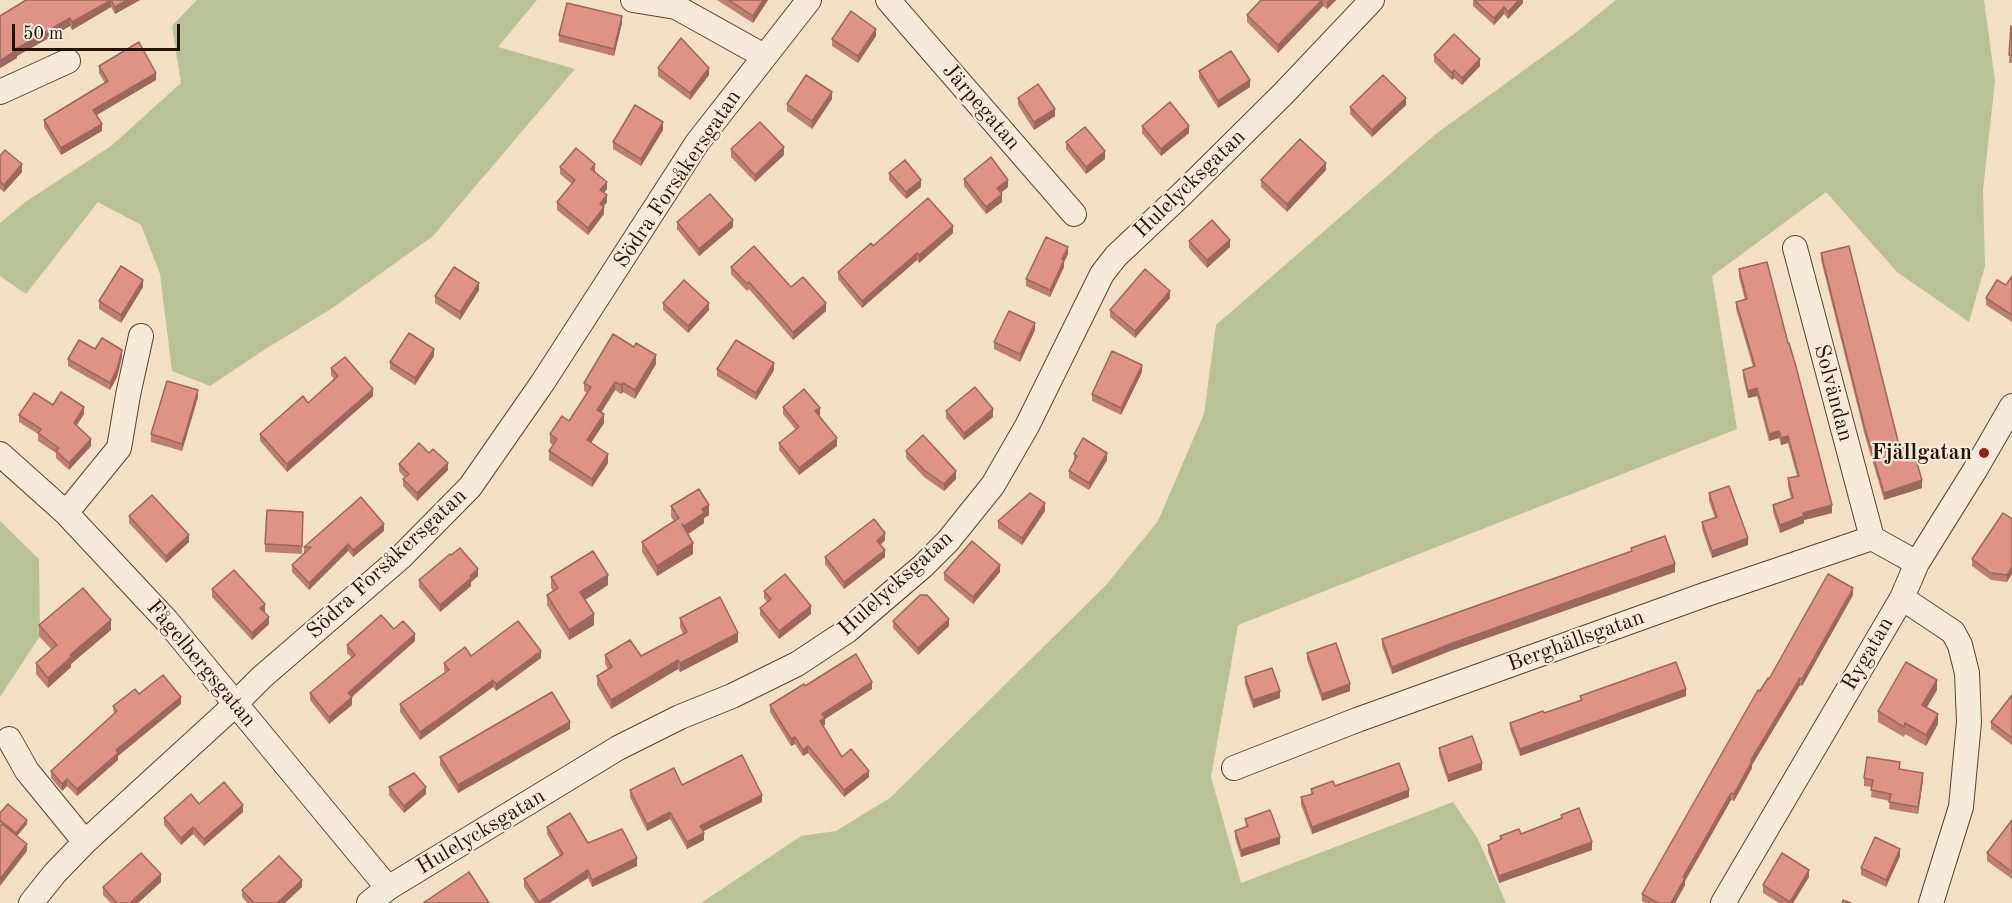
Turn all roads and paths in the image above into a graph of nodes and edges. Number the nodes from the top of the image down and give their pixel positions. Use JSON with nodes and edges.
{"nodes":[{"id":1,"x":633,"y":0,"type":"edge"},
{"id":2,"x":809,"y":0,"type":"edge"},
{"id":3,"x":888,"y":0,"type":"edge"},
{"id":4,"x":1372,"y":0,"type":"edge"},
{"id":5,"x":764,"y":57,"type":"junction"},
{"id":6,"x":68,"y":62,"type":"dead end"},
{"id":7,"x":0,"y":92,"type":"edge"},
{"id":8,"x":1074,"y":214,"type":"dead end"},
{"id":9,"x":1795,"y":248,"type":"dead end"},
{"id":10,"x":141,"y":336,"type":"dead end"},
{"id":11,"x":2012,"y":406,"type":"edge"},
{"id":12,"x":0,"y":454,"type":"edge"},
{"id":13,"x":66,"y":513,"type":"junction"},
{"id":14,"x":1872,"y":538,"type":"junction"},
{"id":15,"x":1917,"y":563,"type":"junction"},
{"id":16,"x":1902,"y":598,"type":"junction"},
{"id":17,"x":236,"y":704,"type":"junction"},
{"id":18,"x":9,"y":739,"type":"dead end"},
{"id":19,"x":1234,"y":768,"type":"dead end"},
{"id":20,"x":85,"y":842,"type":"junction"},
{"id":21,"x":388,"y":888,"type":"junction"},
{"id":22,"x":31,"y":903,"type":"edge"},
{"id":23,"x":369,"y":903,"type":"edge"},
{"id":24,"x":1724,"y":903,"type":"edge"},
{"id":25,"x":1931,"y":903,"type":"edge"}],
"edges":[{"from":1,"to":5,"type":"street"},
{"from":2,"to":5,"type":"street","name":"Södra Forsåkersgatan"},
{"from":3,"to":8,"type":"street","name":"Järpegatan"},
{"from":4,"to":21,"type":"street","name":"Hulelycksgatan"},
{"from":5,"to":17,"type":"street","name":"Södra Forsåkersgatan"},
{"from":6,"to":7,"type":"street"},
{"from":9,"to":14,"type":"street","name":"Solvändan"},
{"from":10,"to":13,"type":"street"},
{"from":11,"to":15,"type":"street","name":"Rygatan"},
{"from":12,"to":13,"type":"street","name":"Fågelbergsgatan"},
{"from":13,"to":17,"type":"street","name":"Fågelbergsgatan"},
{"from":14,"to":15,"type":"street"},
{"from":14,"to":19,"type":"street","name":"Berghällsgatan"},
{"from":15,"to":16,"type":"street","name":"Rygatan"},
{"from":16,"to":24,"type":"street","name":"Rygatan"},
{"from":16,"to":25,"type":"street"},
{"from":17,"to":20,"type":"street","name":"Södra Forsåkersgatan"},
{"from":17,"to":21,"type":"street","name":"Fågelbergsgatan"},
{"from":18,"to":20,"type":"street"},
{"from":20,"to":22,"type":"street","name":"Södra Forsåkersgatan"},
{"from":21,"to":23,"type":"street","name":"Hulelycksgatan"}]}
